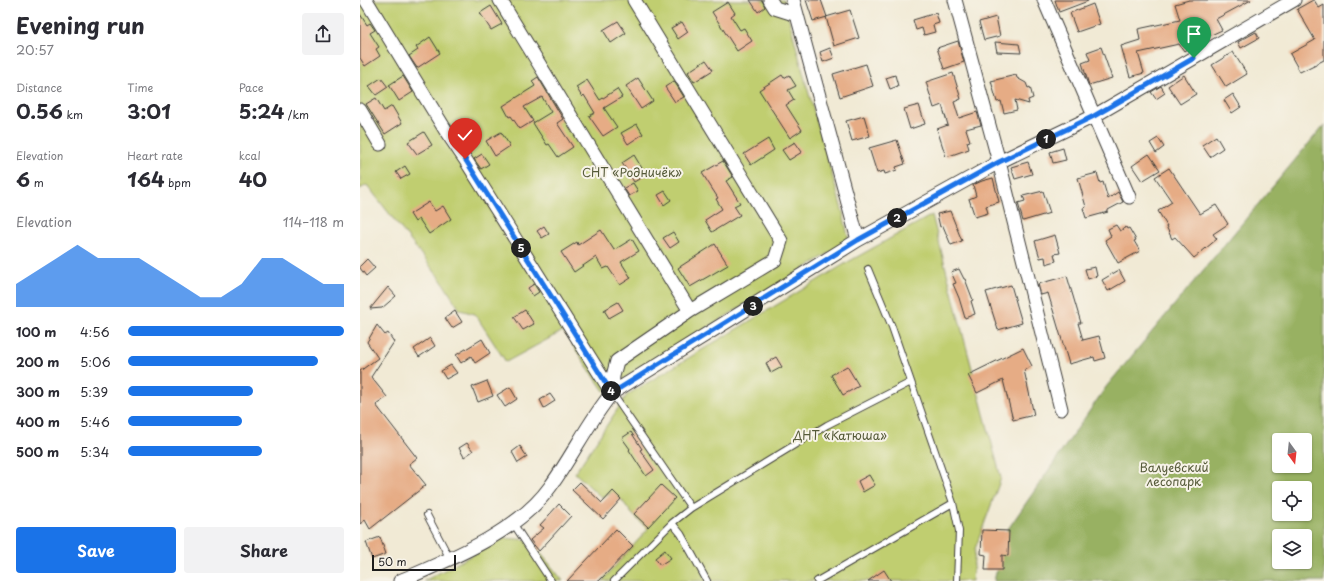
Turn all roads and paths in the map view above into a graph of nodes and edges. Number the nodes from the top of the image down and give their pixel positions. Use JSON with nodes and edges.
{"nodes":[{"id":1,"x":366,"y":0,"type":"edge"},
{"id":2,"x":500,"y":0,"type":"edge"},
{"id":3,"x":634,"y":0,"type":"edge"},
{"id":4,"x":770,"y":0,"type":"edge"},
{"id":5,"x":793,"y":0,"type":"edge"},
{"id":6,"x":954,"y":0,"type":"edge"},
{"id":7,"x":1044,"y":0,"type":"edge"},
{"id":8,"x":1294,"y":0,"type":"edge"},
{"id":9,"x":797,"y":14,"type":"junction"},
{"id":10,"x":360,"y":110,"type":"edge"},
{"id":11,"x":1094,"y":116,"type":"junction"},
{"id":12,"x":380,"y":144,"type":"dead end"},
{"id":13,"x":999,"y":162,"type":"junction"},
{"id":14,"x":1129,"y":197,"type":"dead end"},
{"id":15,"x":858,"y":240,"type":"junction"},
{"id":16,"x":868,"y":269,"type":"dead end"},
{"id":17,"x":690,"y":310,"type":"junction"},
{"id":18,"x":911,"y":382,"type":"junction"},
{"id":19,"x":612,"y":393,"type":"junction"},
{"id":20,"x":1061,"y":409,"type":"dead end"},
{"id":21,"x":953,"y":503,"type":"junction"},
{"id":22,"x":691,"y":508,"type":"junction"},
{"id":23,"x":427,"y":515,"type":"dead end"},
{"id":24,"x":513,"y":523,"type":"junction"},
{"id":25,"x":672,"y":523,"type":"junction"},
{"id":26,"x":450,"y":558,"type":"junction"},
{"id":27,"x":400,"y":581,"type":"edge"},
{"id":28,"x":551,"y":581,"type":"edge"},
{"id":29,"x":614,"y":581,"type":"edge"},
{"id":30,"x":707,"y":581,"type":"edge"},
{"id":31,"x":817,"y":581,"type":"edge"},
{"id":32,"x":957,"y":581,"type":"edge"}],
"edges":[{"from":1,"to":19,"type":"street"},
{"from":2,"to":17,"type":"street"},
{"from":3,"to":17,"type":"street"},
{"from":4,"to":9,"type":"street"},
{"from":5,"to":9,"type":"street"},
{"from":6,"to":13,"type":"street"},
{"from":7,"to":11,"type":"street"},
{"from":8,"to":11,"type":"street"},
{"from":9,"to":15,"type":"street"},
{"from":10,"to":12,"type":"street"},
{"from":11,"to":13,"type":"street"},
{"from":11,"to":14,"type":"street"},
{"from":13,"to":15,"type":"street"},
{"from":13,"to":20,"type":"street"},
{"from":15,"to":19,"type":"street"},
{"from":16,"to":18,"type":"lane"},
{"from":17,"to":19,"type":"street"},
{"from":18,"to":21,"type":"lane"},
{"from":18,"to":22,"type":"lane"},
{"from":19,"to":22,"type":"lane"},
{"from":19,"to":24,"type":"street"},
{"from":21,"to":31,"type":"lane"},
{"from":21,"to":32,"type":"lane"},
{"from":22,"to":25,"type":"lane"},
{"from":23,"to":26,"type":"lane"},
{"from":24,"to":26,"type":"street"},
{"from":24,"to":28,"type":"lane"},
{"from":25,"to":29,"type":"lane"},
{"from":25,"to":30,"type":"lane"},
{"from":26,"to":27,"type":"street"}]}
